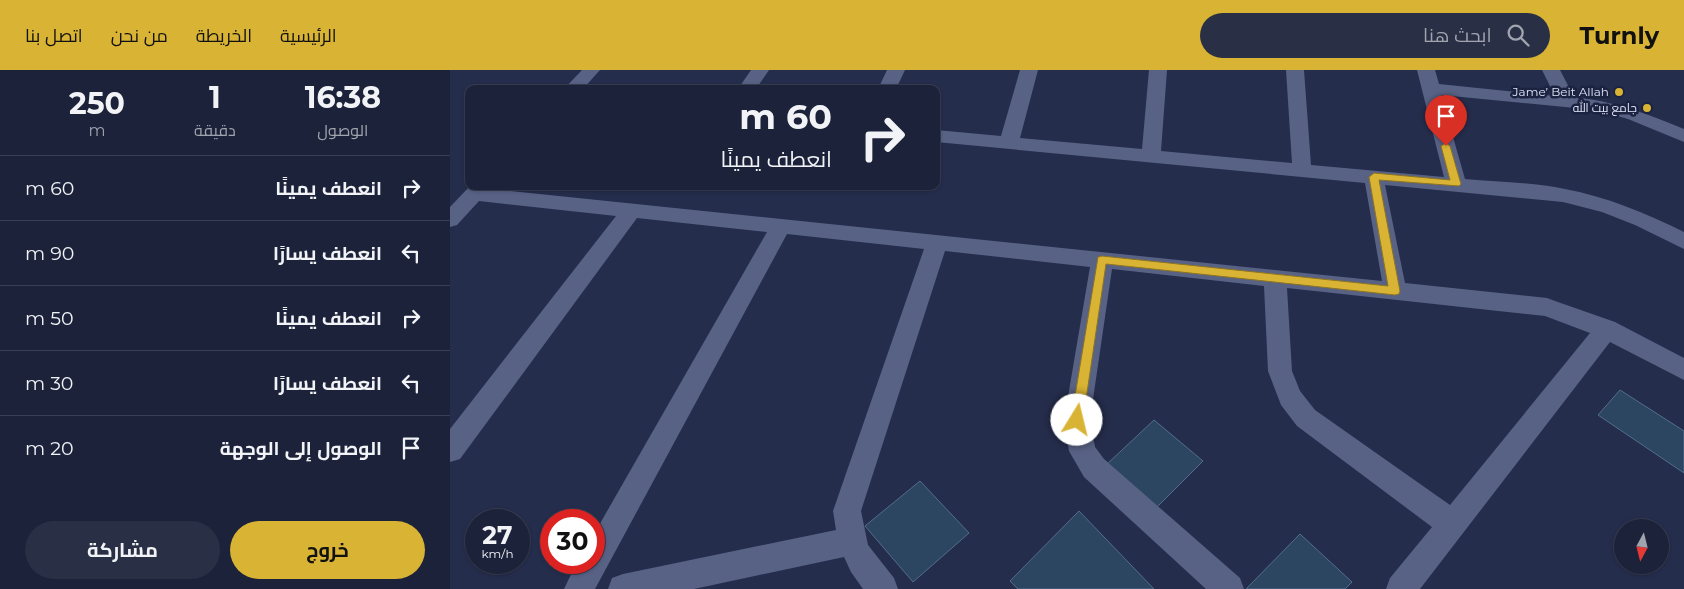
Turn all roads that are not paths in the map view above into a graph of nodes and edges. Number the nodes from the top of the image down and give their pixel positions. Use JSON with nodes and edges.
{"nodes":[{"id":1,"x":591,"y":70,"type":"edge"},
{"id":2,"x":760,"y":70,"type":"edge"},
{"id":3,"x":896,"y":70,"type":"edge"},
{"id":4,"x":1029,"y":70,"type":"edge"},
{"id":5,"x":1158,"y":70,"type":"edge"},
{"id":6,"x":1295,"y":70,"type":"edge"},
{"id":7,"x":1426,"y":70,"type":"edge"},
{"id":8,"x":1551,"y":70,"type":"edge"},
{"id":9,"x":576,"y":85,"type":"edge"},
{"id":10,"x":750,"y":85,"type":"edge"},
{"id":11,"x":889,"y":85,"type":"edge"},
{"id":12,"x":1430,"y":89,"type":"junction"},
{"id":13,"x":1567,"y":101,"type":"junction"},
{"id":14,"x":940,"y":136,"type":"edge"},
{"id":15,"x":1684,"y":136,"type":"edge"},
{"id":16,"x":1009,"y":142,"type":"junction"},
{"id":17,"x":1150,"y":156,"type":"junction"},
{"id":18,"x":1302,"y":170,"type":"junction"},
{"id":19,"x":1374,"y":177,"type":"junction"},
{"id":20,"x":1456,"y":184,"type":"junction"},
{"id":21,"x":478,"y":190,"type":"edge"},
{"id":22,"x":632,"y":210,"type":"junction"},
{"id":23,"x":450,"y":220,"type":"edge"},
{"id":24,"x":781,"y":226,"type":"junction"},
{"id":25,"x":1684,"y":241,"type":"edge"},
{"id":26,"x":937,"y":243,"type":"junction"},
{"id":27,"x":1102,"y":260,"type":"junction"},
{"id":28,"x":1275,"y":278,"type":"junction"},
{"id":29,"x":1395,"y":291,"type":"junction"},
{"id":30,"x":1607,"y":328,"type":"junction"},
{"id":31,"x":1684,"y":370,"type":"edge"},
{"id":32,"x":450,"y":450,"type":"edge"},
{"id":33,"x":1453,"y":525,"type":"junction"},
{"id":34,"x":851,"y":541,"type":"junction"},
{"id":35,"x":605,"y":542,"type":"edge"},
{"id":36,"x":587,"y":574,"type":"edge"},
{"id":37,"x":578,"y":589,"type":"edge"},
{"id":38,"x":623,"y":589,"type":"edge"},
{"id":39,"x":883,"y":589,"type":"edge"},
{"id":40,"x":1229,"y":589,"type":"edge"},
{"id":41,"x":1401,"y":589,"type":"edge"}],
"edges":[{"from":1,"to":9,"type":"street"},
{"from":2,"to":10,"type":"street"},
{"from":3,"to":11,"type":"street"},
{"from":4,"to":16,"type":"street"},
{"from":5,"to":17,"type":"street"},
{"from":6,"to":18,"type":"street"},
{"from":7,"to":12,"type":"street"},
{"from":8,"to":13,"type":"street"},
{"from":12,"to":13,"type":"street"},
{"from":12,"to":20,"type":"street"},
{"from":13,"to":15,"type":"street"},
{"from":14,"to":16,"type":"street"},
{"from":16,"to":17,"type":"street"},
{"from":17,"to":18,"type":"street"},
{"from":18,"to":19,"type":"street"},
{"from":19,"to":20,"type":"street"},
{"from":19,"to":29,"type":"street"},
{"from":20,"to":25,"type":"street"},
{"from":21,"to":22,"type":"street"},
{"from":21,"to":23,"type":"street"},
{"from":22,"to":24,"type":"street"},
{"from":22,"to":32,"type":"street"},
{"from":24,"to":26,"type":"street"},
{"from":24,"to":35,"type":"street"},
{"from":26,"to":27,"type":"street"},
{"from":26,"to":34,"type":"street"},
{"from":27,"to":28,"type":"street"},
{"from":27,"to":40,"type":"street"},
{"from":28,"to":29,"type":"street"},
{"from":28,"to":33,"type":"street"},
{"from":29,"to":30,"type":"street"},
{"from":30,"to":31,"type":"street"},
{"from":30,"to":33,"type":"street"},
{"from":33,"to":41,"type":"street"},
{"from":34,"to":38,"type":"street"},
{"from":34,"to":39,"type":"street"},
{"from":36,"to":37,"type":"street"}]}
